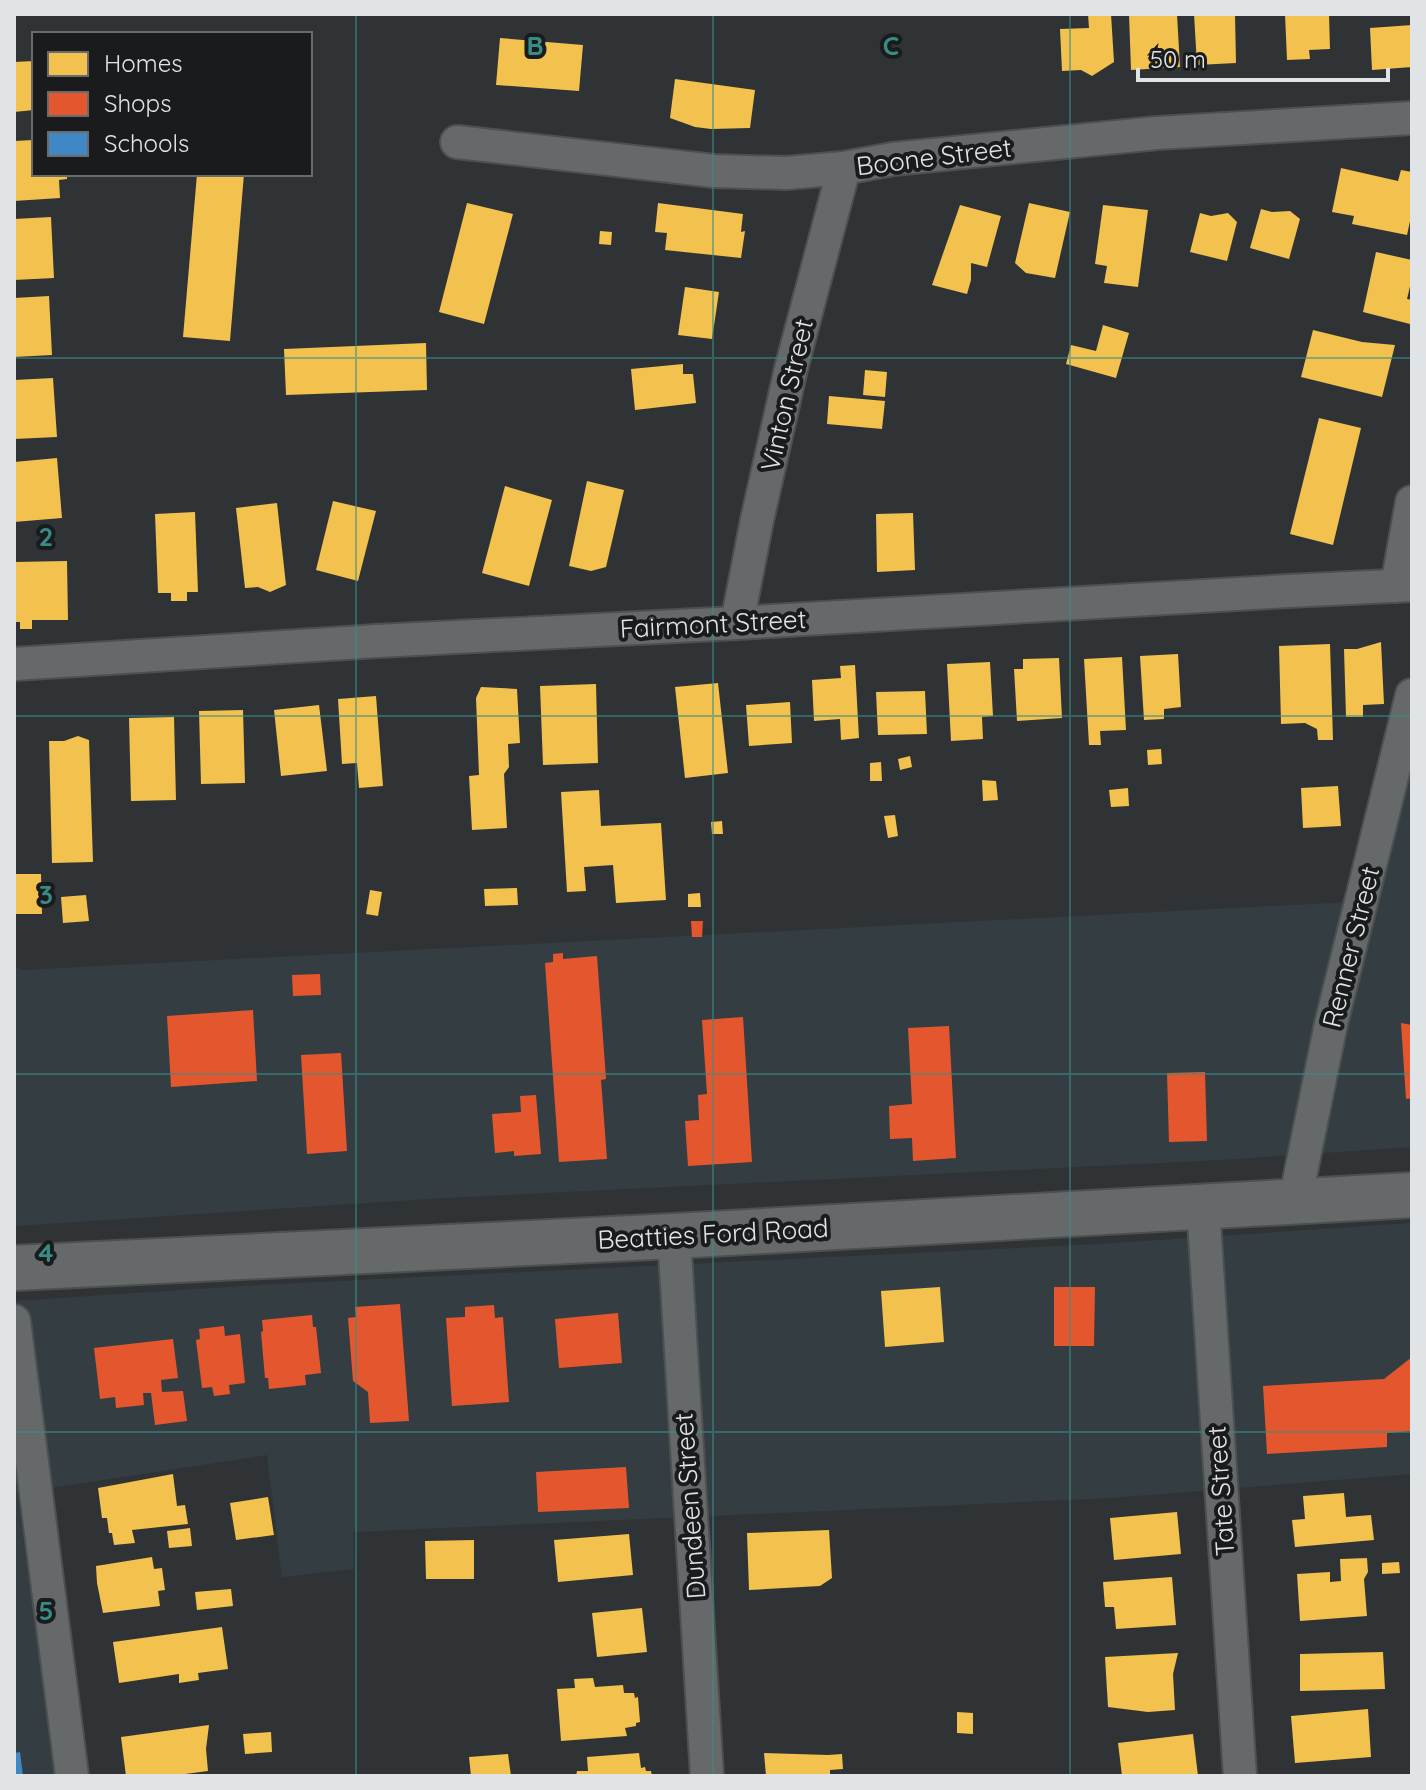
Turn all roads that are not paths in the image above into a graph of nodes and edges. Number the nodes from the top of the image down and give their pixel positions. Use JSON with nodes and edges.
{"nodes":[{"id":1,"x":1412,"y":118,"type":"edge"},
{"id":2,"x":457,"y":142,"type":"dead end"},
{"id":3,"x":844,"y":168,"type":"junction"},
{"id":4,"x":1412,"y":502,"type":"edge"},
{"id":5,"x":1404,"y":586,"type":"edge"},
{"id":6,"x":737,"y":623,"type":"junction"},
{"id":7,"x":14,"y":664,"type":"edge"},
{"id":8,"x":1412,"y":695,"type":"edge"},
{"id":9,"x":1412,"y":1195,"type":"edge"},
{"id":10,"x":1295,"y":1201,"type":"junction"},
{"id":11,"x":1203,"y":1206,"type":"junction"},
{"id":12,"x":674,"y":1236,"type":"junction"},
{"id":13,"x":14,"y":1268,"type":"edge"},
{"id":14,"x":14,"y":1321,"type":"edge"},
{"id":15,"x":72,"y":1776,"type":"edge"},
{"id":16,"x":707,"y":1776,"type":"edge"},
{"id":17,"x":1240,"y":1776,"type":"edge"}],
"edges":[{"from":1,"to":3,"type":"street","name":"Boone Street"},
{"from":2,"to":3,"type":"street","name":"Boone Street"},
{"from":3,"to":6,"type":"street","name":"Vinton Street"},
{"from":4,"to":5,"type":"street"},
{"from":5,"to":6,"type":"street","name":"Fairmont Street"},
{"from":6,"to":7,"type":"street","name":"Fairmont Street"},
{"from":8,"to":10,"type":"street","name":"Renner Street"},
{"from":9,"to":10,"type":"main road","name":"Beatties Ford Road"},
{"from":10,"to":11,"type":"main road","name":"Beatties Ford Road"},
{"from":11,"to":12,"type":"main road","name":"Beatties Ford Road"},
{"from":11,"to":17,"type":"street","name":"Tate Street"},
{"from":12,"to":13,"type":"main road","name":"Beatties Ford Road"},
{"from":12,"to":16,"type":"street","name":"Dundeen Street"},
{"from":14,"to":15,"type":"street"}]}
